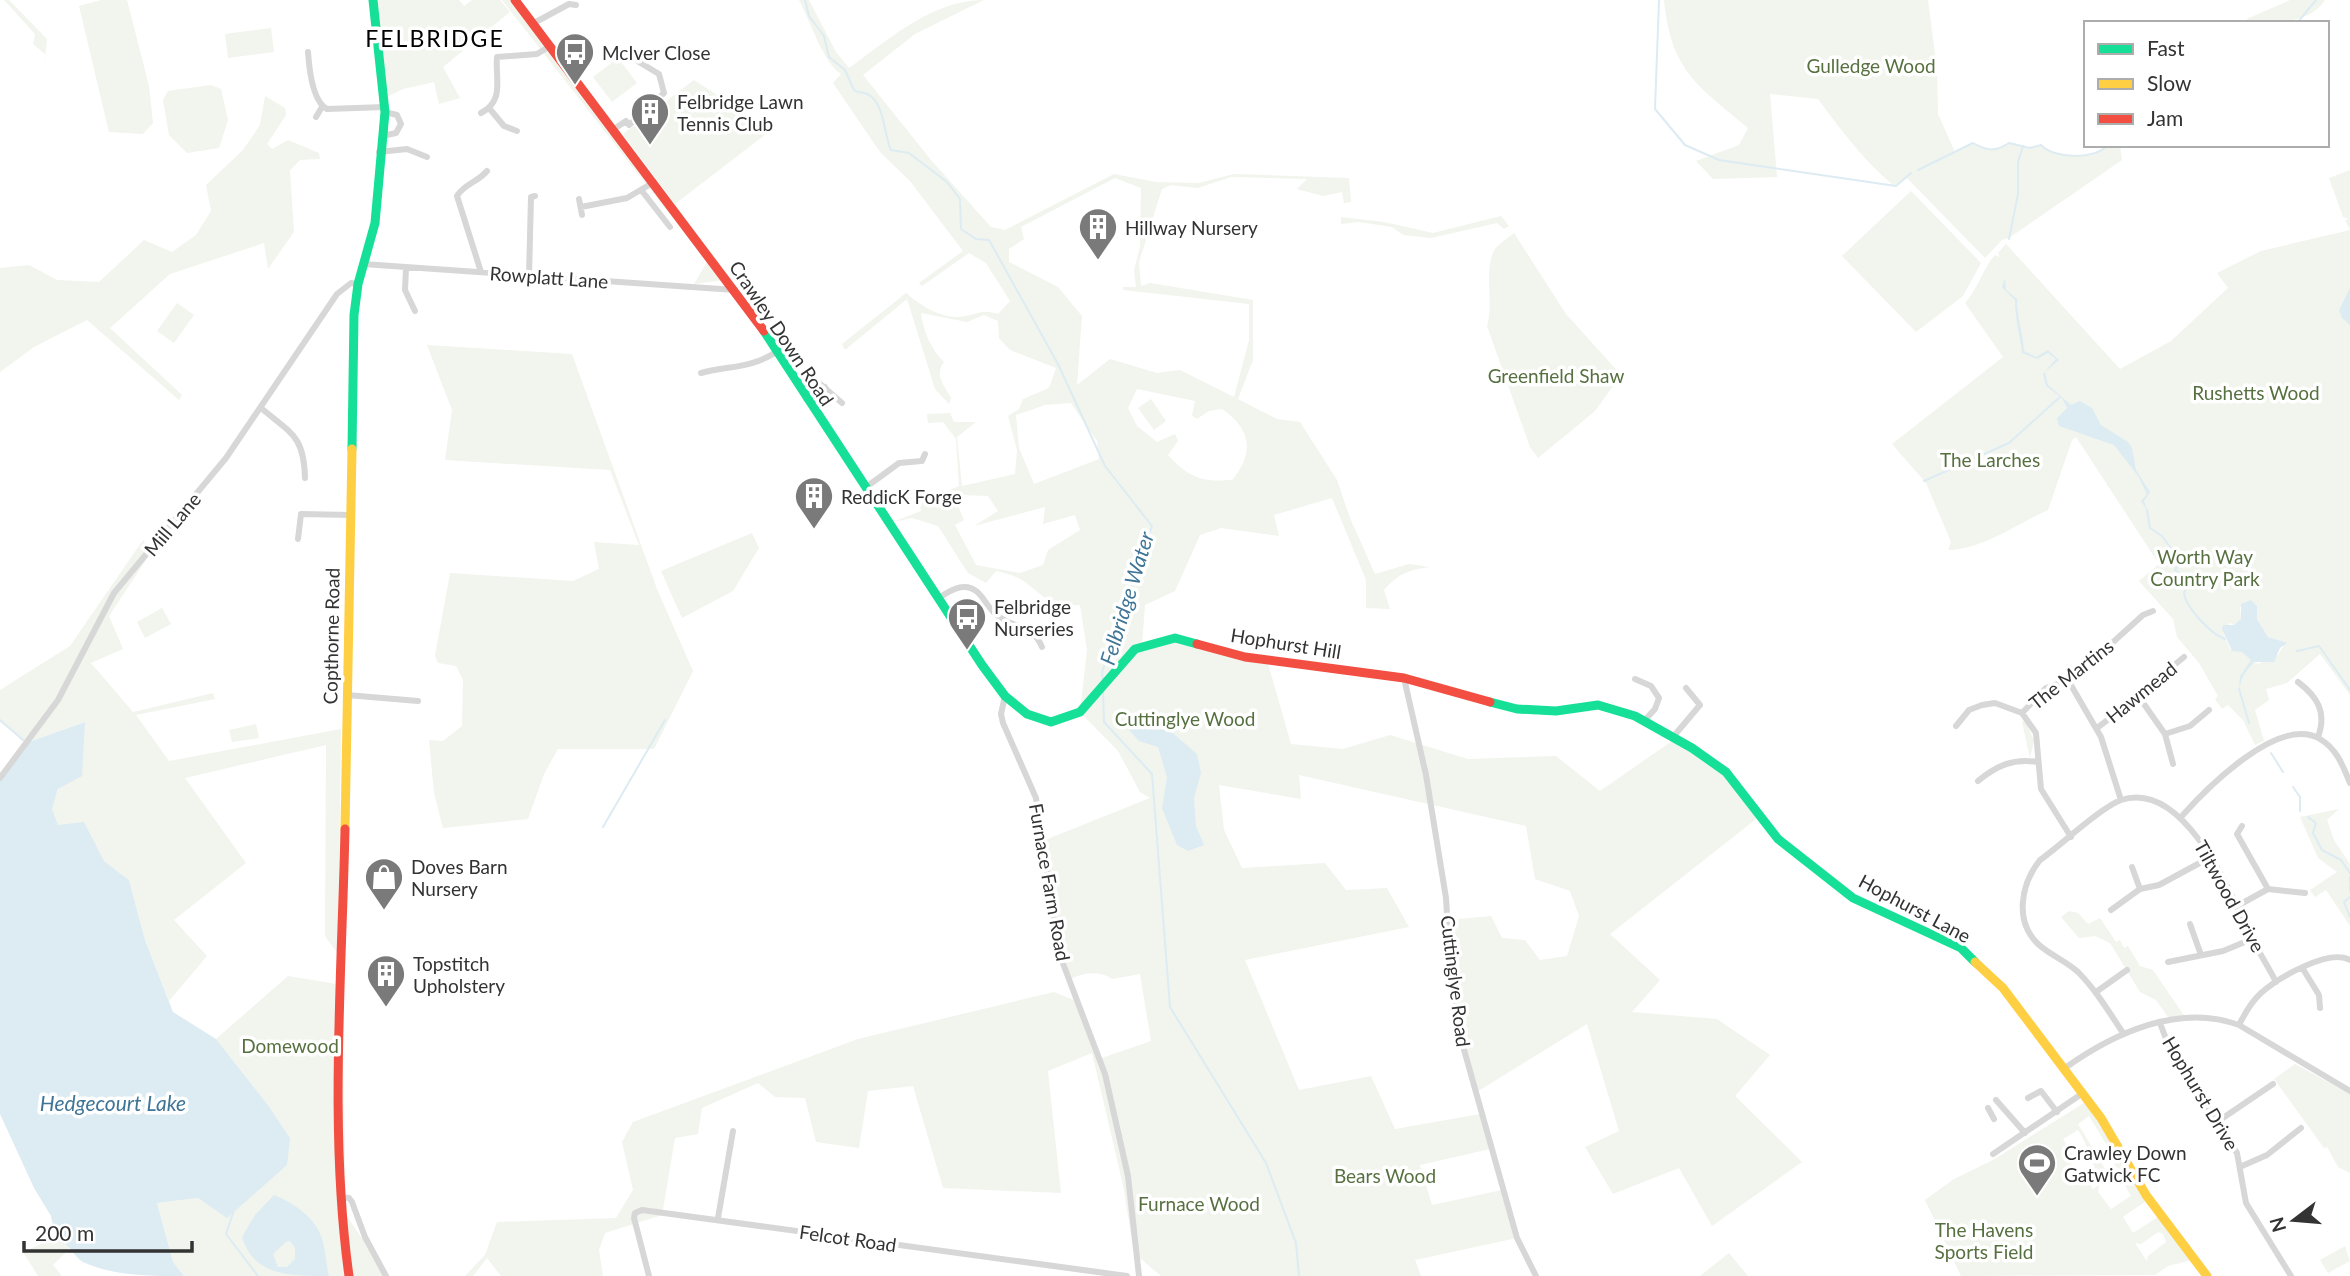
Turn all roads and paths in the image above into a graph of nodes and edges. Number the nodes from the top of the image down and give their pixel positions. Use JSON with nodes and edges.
{"nodes":[{"id":1,"x":373,"y":0,"type":"edge"},
{"id":2,"x":515,"y":0,"type":"edge"},
{"id":3,"x":576,"y":5,"type":"dead end"},
{"id":4,"x":534,"y":23,"type":"junction"},
{"id":5,"x":550,"y":46,"type":"junction"},
{"id":6,"x":308,"y":52,"type":"dead end"},
{"id":7,"x":624,"y":53,"type":"dead end"},
{"id":8,"x":322,"y":107,"type":"junction"},
{"id":9,"x":489,"y":108,"type":"junction"},
{"id":10,"x":385,"y":110,"type":"junction"},
{"id":11,"x":481,"y":113,"type":"dead end"},
{"id":12,"x":316,"y":117,"type":"dead end"},
{"id":13,"x":614,"y":129,"type":"junction"},
{"id":14,"x":517,"y":131,"type":"dead end"},
{"id":15,"x":382,"y":136,"type":"junction"},
{"id":16,"x":379,"y":152,"type":"junction"},
{"id":17,"x":427,"y":157,"type":"dead end"},
{"id":18,"x":487,"y":171,"type":"dead end"},
{"id":19,"x":653,"y":182,"type":"junction"},
{"id":20,"x":642,"y":191,"type":"junction"},
{"id":21,"x":535,"y":196,"type":"dead end"},
{"id":22,"x":582,"y":215,"type":"dead end"},
{"id":23,"x":670,"y":227,"type":"dead end"},
{"id":24,"x":363,"y":264,"type":"junction"},
{"id":25,"x":406,"y":268,"type":"junction"},
{"id":26,"x":481,"y":272,"type":"junction"},
{"id":27,"x":529,"y":276,"type":"junction"},
{"id":28,"x":358,"y":284,"type":"junction"},
{"id":29,"x":735,"y":290,"type":"junction"},
{"id":30,"x":415,"y":311,"type":"dead end"},
{"id":31,"x":776,"y":352,"type":"junction"},
{"id":32,"x":701,"y":373,"type":"dead end"},
{"id":33,"x":810,"y":375,"type":"dead end"},
{"id":34,"x":825,"y":387,"type":"junction"},
{"id":35,"x":806,"y":399,"type":"junction"},
{"id":36,"x":842,"y":403,"type":"dead end"},
{"id":37,"x":261,"y":408,"type":"junction"},
{"id":38,"x":923,"y":460,"type":"dead end"},
{"id":39,"x":305,"y":478,"type":"dead end"},
{"id":40,"x":865,"y":488,"type":"junction"},
{"id":41,"x":351,"y":515,"type":"junction"},
{"id":42,"x":298,"y":538,"type":"dead end"},
{"id":43,"x":938,"y":598,"type":"junction"},
{"id":44,"x":2154,"y":611,"type":"dead end"},
{"id":45,"x":1042,"y":647,"type":"dead end"},
{"id":46,"x":2184,"y":657,"type":"dead end"},
{"id":47,"x":1404,"y":678,"type":"junction"},
{"id":48,"x":1635,"y":679,"type":"dead end"},
{"id":49,"x":2068,"y":680,"type":"junction"},
{"id":50,"x":2298,"y":682,"type":"dead end"},
{"id":51,"x":1686,"y":688,"type":"dead end"},
{"id":52,"x":347,"y":695,"type":"junction"},
{"id":53,"x":1005,"y":696,"type":"junction"},
{"id":54,"x":2139,"y":697,"type":"junction"},
{"id":55,"x":418,"y":701,"type":"dead end"},
{"id":56,"x":1598,"y":705,"type":"joint"},
{"id":57,"x":2209,"y":710,"type":"dead end"},
{"id":58,"x":2022,"y":713,"type":"junction"},
{"id":59,"x":1644,"y":721,"type":"junction"},
{"id":60,"x":1956,"y":726,"type":"dead end"},
{"id":61,"x":2097,"y":728,"type":"junction"},
{"id":62,"x":2165,"y":734,"type":"junction"},
{"id":63,"x":1674,"y":737,"type":"junction"},
{"id":64,"x":2318,"y":737,"type":"junction"},
{"id":65,"x":2037,"y":762,"type":"junction"},
{"id":66,"x":2173,"y":764,"type":"dead end"},
{"id":67,"x":0,"y":778,"type":"edge"},
{"id":68,"x":1978,"y":781,"type":"dead end"},
{"id":69,"x":2350,"y":783,"type":"edge"},
{"id":70,"x":2121,"y":800,"type":"junction"},
{"id":71,"x":2180,"y":817,"type":"junction"},
{"id":72,"x":2242,"y":826,"type":"dead end"},
{"id":73,"x":2071,"y":837,"type":"junction"},
{"id":74,"x":2209,"y":858,"type":"junction"},
{"id":75,"x":2132,"y":867,"type":"dead end"},
{"id":76,"x":2140,"y":889,"type":"junction"},
{"id":77,"x":2268,"y":889,"type":"junction"},
{"id":78,"x":2305,"y":893,"type":"dead end"},
{"id":79,"x":2239,"y":905,"type":"junction"},
{"id":80,"x":2110,"y":910,"type":"dead end"},
{"id":81,"x":2190,"y":924,"type":"dead end"},
{"id":82,"x":2252,"y":939,"type":"junction"},
{"id":83,"x":2202,"y":955,"type":"junction"},
{"id":84,"x":2350,"y":960,"type":"edge"},
{"id":85,"x":2168,"y":962,"type":"dead end"},
{"id":86,"x":2303,"y":969,"type":"junction"},
{"id":87,"x":2127,"y":970,"type":"dead end"},
{"id":88,"x":2276,"y":982,"type":"junction"},
{"id":89,"x":2096,"y":992,"type":"junction"},
{"id":90,"x":2320,"y":1008,"type":"dead end"},
{"id":91,"x":2160,"y":1023,"type":"junction"},
{"id":92,"x":2239,"y":1025,"type":"junction"},
{"id":93,"x":2123,"y":1032,"type":"junction"},
{"id":94,"x":2065,"y":1068,"type":"junction"},
{"id":95,"x":2273,"y":1084,"type":"dead end"},
{"id":96,"x":2350,"y":1091,"type":"edge"},
{"id":97,"x":2083,"y":1093,"type":"junction"},
{"id":98,"x":2028,"y":1098,"type":"dead end"},
{"id":99,"x":1996,"y":1100,"type":"dead end"},
{"id":100,"x":2001,"y":1108,"type":"junction"},
{"id":101,"x":2057,"y":1112,"type":"junction"},
{"id":102,"x":1991,"y":1114,"type":"dead end"},
{"id":103,"x":2217,"y":1122,"type":"junction"},
{"id":104,"x":2301,"y":1128,"type":"dead end"},
{"id":105,"x":733,"y":1131,"type":"dead end"},
{"id":106,"x":2025,"y":1133,"type":"junction"},
{"id":107,"x":1993,"y":1154,"type":"dead end"},
{"id":108,"x":2242,"y":1166,"type":"junction"},
{"id":109,"x":340,"y":1197,"type":"junction"},
{"id":110,"x":718,"y":1218,"type":"junction"},
{"id":111,"x":349,"y":1276,"type":"edge"},
{"id":112,"x":386,"y":1276,"type":"edge"},
{"id":113,"x":649,"y":1276,"type":"edge"},
{"id":114,"x":1127,"y":1276,"type":"edge"},
{"id":115,"x":1139,"y":1276,"type":"edge"},
{"id":116,"x":1536,"y":1276,"type":"edge"},
{"id":117,"x":2207,"y":1276,"type":"edge"},
{"id":118,"x":2291,"y":1276,"type":"edge"}],
"edges":[{"from":1,"to":10,"type":"main road","name":"Copthorne Road"},
{"from":2,"to":4,"type":"main road","name":"Crawley Down Road"},
{"from":3,"to":4,"type":"street"},
{"from":4,"to":5,"type":"main road","name":"Crawley Down Road"},
{"from":5,"to":9,"type":"street"},
{"from":5,"to":13,"type":"main road","name":"Crawley Down Road"},
{"from":6,"to":8,"type":"street"},
{"from":7,"to":13,"type":"street"},
{"from":8,"to":10,"type":"street"},
{"from":8,"to":12,"type":"street"},
{"from":9,"to":11,"type":"street"},
{"from":9,"to":14,"type":"street"},
{"from":10,"to":15,"type":"main road","name":"Copthorne Road"},
{"from":10,"to":15,"type":"street"},
{"from":13,"to":19,"type":"main road","name":"Crawley Down Road"},
{"from":15,"to":16,"type":"main road","name":"Copthorne Road"},
{"from":16,"to":17,"type":"street"},
{"from":16,"to":24,"type":"main road","name":"Copthorne Road"},
{"from":18,"to":26,"type":"street"},
{"from":19,"to":20,"type":"street"},
{"from":19,"to":29,"type":"main road","name":"Crawley Down Road"},
{"from":20,"to":22,"type":"street"},
{"from":20,"to":23,"type":"street"},
{"from":21,"to":27,"type":"street"},
{"from":24,"to":25,"type":"street","name":"Rowplatt Lane"},
{"from":24,"to":28,"type":"main road","name":"Copthorne Road"},
{"from":25,"to":26,"type":"street","name":"Rowplatt Lane"},
{"from":25,"to":30,"type":"street"},
{"from":26,"to":27,"type":"street","name":"Rowplatt Lane"},
{"from":27,"to":29,"type":"street","name":"Rowplatt Lane"},
{"from":28,"to":37,"type":"street","name":"Mill Lane"},
{"from":28,"to":41,"type":"main road","name":"Copthorne Road"},
{"from":29,"to":31,"type":"main road","name":"Crawley Down Road"},
{"from":31,"to":32,"type":"street"},
{"from":31,"to":35,"type":"main road","name":"Crawley Down Road"},
{"from":33,"to":34,"type":"street"},
{"from":34,"to":35,"type":"street"},
{"from":34,"to":36,"type":"street"},
{"from":35,"to":40,"type":"main road","name":"Crawley Down Road"},
{"from":37,"to":39,"type":"street"},
{"from":37,"to":67,"type":"street","name":"Mill Lane"},
{"from":38,"to":40,"type":"street"},
{"from":40,"to":43,"type":"main road","name":"Crawley Down Road"},
{"from":41,"to":42,"type":"street"},
{"from":41,"to":52,"type":"main road","name":"Copthorne Road"},
{"from":43,"to":45,"type":"street"},
{"from":43,"to":53,"type":"main road","name":"Crawley Down Road"},
{"from":44,"to":49,"type":"street","name":"The Martins"},
{"from":46,"to":54,"type":"street","name":"Hawmead"},
{"from":47,"to":53,"type":"main road","name":"Hophurst Hill"},
{"from":47,"to":56,"type":"main road","name":"Hophurst Hill"},
{"from":47,"to":116,"type":"street","name":"Cuttinglye Road"},
{"from":48,"to":59,"type":"street"},
{"from":49,"to":58,"type":"street","name":"The Martins"},
{"from":49,"to":61,"type":"street"},
{"from":50,"to":64,"type":"street"},
{"from":51,"to":63,"type":"street"},
{"from":52,"to":55,"type":"street"},
{"from":52,"to":109,"type":"main road","name":"Copthorne Road"},
{"from":53,"to":115,"type":"street","name":"Furnace Farm Road"},
{"from":54,"to":61,"type":"street","name":"Hawmead"},
{"from":54,"to":62,"type":"street"},
{"from":56,"to":59,"type":"main road","name":"Hophurst Lane"},
{"from":57,"to":62,"type":"street"},
{"from":58,"to":60,"type":"street"},
{"from":58,"to":65,"type":"street"},
{"from":59,"to":63,"type":"main road","name":"Hophurst Lane"},
{"from":61,"to":70,"type":"street"},
{"from":62,"to":66,"type":"street"},
{"from":63,"to":94,"type":"main road","name":"Hophurst Lane"},
{"from":64,"to":69,"type":"street"},
{"from":64,"to":71,"type":"street"},
{"from":65,"to":68,"type":"street"},
{"from":65,"to":73,"type":"street"},
{"from":70,"to":71,"type":"street","name":"Tiltwood Drive"},
{"from":70,"to":73,"type":"street"},
{"from":71,"to":74,"type":"street","name":"Tiltwood Drive"},
{"from":72,"to":77,"type":"street"},
{"from":73,"to":89,"type":"street"},
{"from":74,"to":76,"type":"street"},
{"from":74,"to":79,"type":"street","name":"Tiltwood Drive"},
{"from":75,"to":76,"type":"street"},
{"from":76,"to":80,"type":"street"},
{"from":77,"to":78,"type":"street"},
{"from":77,"to":79,"type":"street"},
{"from":79,"to":82,"type":"street","name":"Tiltwood Drive"},
{"from":81,"to":83,"type":"street"},
{"from":82,"to":83,"type":"street"},
{"from":82,"to":88,"type":"street","name":"Tiltwood Drive"},
{"from":83,"to":85,"type":"street"},
{"from":84,"to":86,"type":"street"},
{"from":86,"to":88,"type":"street"},
{"from":86,"to":90,"type":"street"},
{"from":87,"to":89,"type":"street"},
{"from":88,"to":92,"type":"street"},
{"from":89,"to":93,"type":"street"},
{"from":91,"to":92,"type":"street"},
{"from":91,"to":93,"type":"street"},
{"from":91,"to":103,"type":"street","name":"Hophurst Drive"},
{"from":92,"to":96,"type":"street"},
{"from":93,"to":94,"type":"street"},
{"from":94,"to":97,"type":"main road","name":"Hophurst Lane"},
{"from":95,"to":103,"type":"street"},
{"from":97,"to":101,"type":"street"},
{"from":97,"to":117,"type":"main road","name":"Hophurst Lane"},
{"from":98,"to":101,"type":"street"},
{"from":99,"to":100,"type":"street"},
{"from":100,"to":102,"type":"street"},
{"from":100,"to":106,"type":"street"},
{"from":101,"to":106,"type":"street"},
{"from":103,"to":108,"type":"street","name":"Hophurst Drive"},
{"from":104,"to":108,"type":"street"},
{"from":105,"to":110,"type":"street"},
{"from":106,"to":107,"type":"street"},
{"from":108,"to":118,"type":"street","name":"Hophurst Drive"},
{"from":109,"to":111,"type":"main road","name":"Copthorne Road"},
{"from":109,"to":112,"type":"street"},
{"from":110,"to":113,"type":"street","name":"Felcot Road"},
{"from":110,"to":114,"type":"street","name":"Felcot Road"}]}
